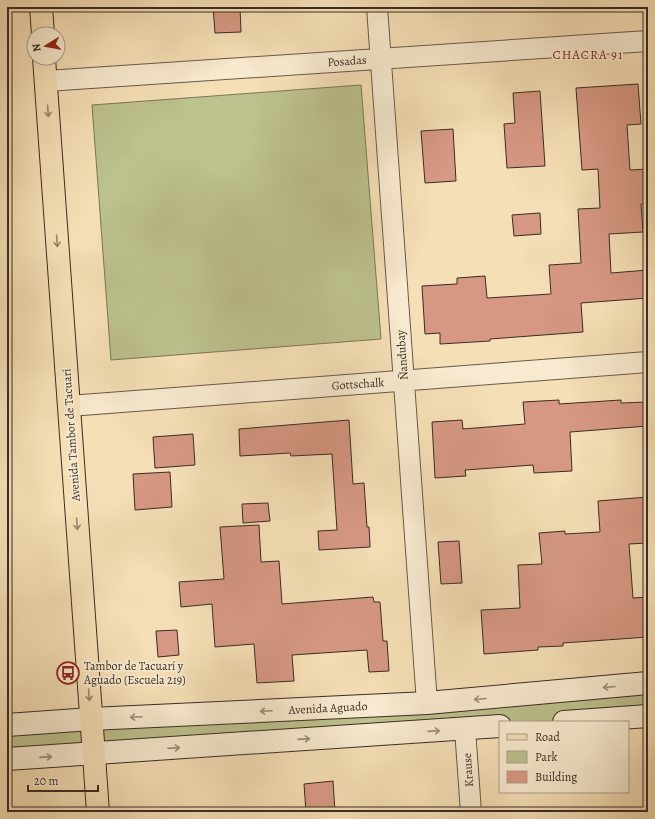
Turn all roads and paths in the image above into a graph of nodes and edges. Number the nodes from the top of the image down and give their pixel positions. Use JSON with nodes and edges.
{"nodes":[{"id":1,"x":41,"y":7,"type":"edge"},
{"id":2,"x":377,"y":7,"type":"edge"},
{"id":3,"x":42,"y":26,"type":"edge"},
{"id":4,"x":648,"y":41,"type":"edge"},
{"id":5,"x":381,"y":58,"type":"junction"},
{"id":6,"x":45,"y":66,"type":"edge"},
{"id":7,"x":46,"y":81,"type":"junction"},
{"id":8,"x":648,"y":362,"type":"edge"},
{"id":9,"x":404,"y":381,"type":"junction"},
{"id":10,"x":69,"y":406,"type":"junction"},
{"id":11,"x":648,"y":683,"type":"edge"},
{"id":12,"x":427,"y":704,"type":"junction"},
{"id":13,"x":648,"y":716,"type":"edge"},
{"id":14,"x":91,"y":719,"type":"junction"},
{"id":15,"x":578,"y":721,"type":"edge"},
{"id":16,"x":7,"y":725,"type":"edge"},
{"id":17,"x":499,"y":726,"type":"edge"},
{"id":18,"x":465,"y":729,"type":"junction"},
{"id":19,"x":94,"y":753,"type":"junction"},
{"id":20,"x":7,"y":759,"type":"edge"},
{"id":21,"x":98,"y":812,"type":"edge"},
{"id":22,"x":470,"y":812,"type":"edge"}],
"edges":[{"from":1,"to":3,"type":"main road"},
{"from":2,"to":5,"type":"street","name":"Ñandubay"},
{"from":4,"to":5,"type":"street","name":"Posadas"},
{"from":5,"to":7,"type":"street","name":"Posadas"},
{"from":5,"to":9,"type":"street","name":"Ñandubay"},
{"from":6,"to":7,"type":"main road","name":"Avenida Tambor de Tacuarí"},
{"from":7,"to":10,"type":"main road","name":"Avenida Tambor de Tacuarí","one_way":true},
{"from":8,"to":9,"type":"street","name":"Gottschalk"},
{"from":9,"to":10,"type":"street","name":"Gottschalk"},
{"from":9,"to":12,"type":"street","name":"Ñandubay"},
{"from":10,"to":14,"type":"main road","name":"Avenida Tambor de Tacuarí","one_way":true},
{"from":11,"to":12,"type":"main road","name":"Avenida Aguado","one_way":true},
{"from":12,"to":14,"type":"main road","name":"Avenida Aguado","one_way":true},
{"from":13,"to":15,"type":"main road"},
{"from":14,"to":16,"type":"main road","name":"Avenida Aguado"},
{"from":14,"to":19,"type":"main road","name":"Avenida Tambor de Tacuarí"},
{"from":17,"to":18,"type":"main road"},
{"from":19,"to":18,"type":"main road","one_way":true},
{"from":18,"to":22,"type":"street","name":"Krause"},
{"from":20,"to":19,"type":"main road","one_way":true},
{"from":19,"to":21,"type":"main road","name":"Avenida Tambor de Tacuarí"}]}
